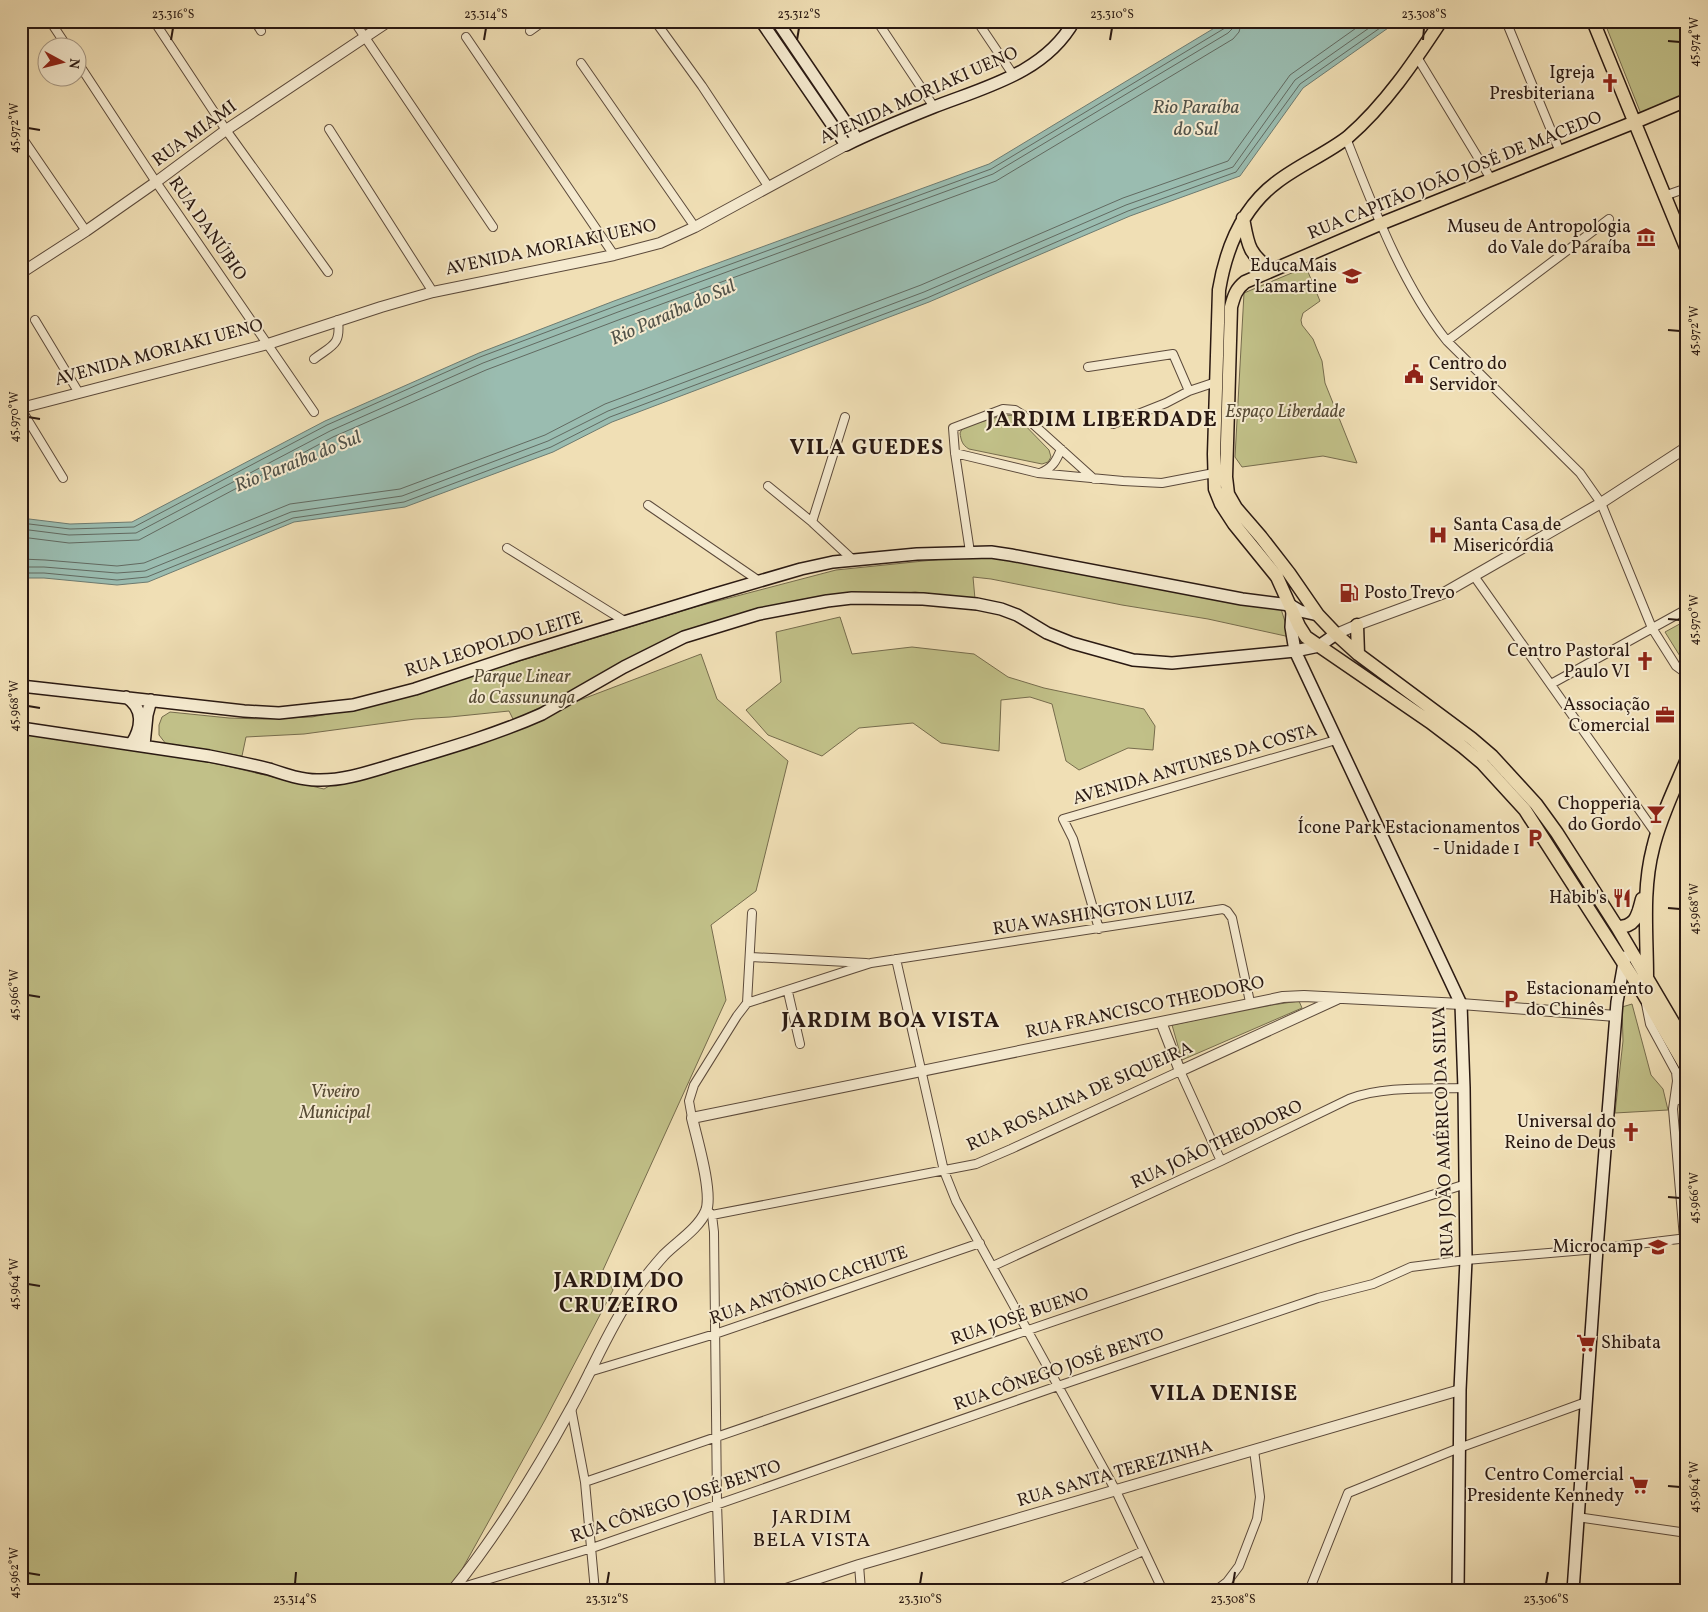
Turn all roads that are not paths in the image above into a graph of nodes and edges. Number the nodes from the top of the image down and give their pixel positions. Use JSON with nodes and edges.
{"nodes":[{"id":1,"x":50,"y":21,"type":"edge"},
{"id":2,"x":154,"y":21,"type":"edge"},
{"id":3,"x":254,"y":21,"type":"edge"},
{"id":4,"x":354,"y":21,"type":"edge"},
{"id":5,"x":388,"y":21,"type":"edge"},
{"id":6,"x":544,"y":21,"type":"edge"},
{"id":7,"x":656,"y":21,"type":"edge"},
{"id":8,"x":761,"y":21,"type":"edge"},
{"id":9,"x":777,"y":21,"type":"edge"},
{"id":10,"x":877,"y":21,"type":"edge"},
{"id":11,"x":977,"y":21,"type":"edge"},
{"id":12,"x":1074,"y":21,"type":"edge"},
{"id":13,"x":1441,"y":21,"type":"edge"},
{"id":14,"x":1506,"y":21,"type":"edge"},
{"id":15,"x":1593,"y":21,"type":"edge"},
{"id":16,"x":261,"y":31,"type":"dead end"},
{"id":17,"x":530,"y":31,"type":"dead end"},
{"id":18,"x":364,"y":37,"type":"junction"},
{"id":19,"x":466,"y":37,"type":"dead end"},
{"id":20,"x":61,"y":38,"type":"edge"},
{"id":21,"x":1417,"y":57,"type":"junction"},
{"id":22,"x":581,"y":63,"type":"dead end"},
{"id":23,"x":1014,"y":76,"type":"junction"},
{"id":24,"x":88,"y":77,"type":"edge"},
{"id":25,"x":1687,"y":100,"type":"edge"},
{"id":26,"x":934,"y":107,"type":"junction"},
{"id":27,"x":1635,"y":122,"type":"junction"},
{"id":28,"x":329,"y":128,"type":"dead end"},
{"id":29,"x":226,"y":130,"type":"junction"},
{"id":30,"x":21,"y":136,"type":"edge"},
{"id":31,"x":1346,"y":138,"type":"junction"},
{"id":32,"x":857,"y":139,"type":"junction"},
{"id":33,"x":846,"y":145,"type":"junction"},
{"id":34,"x":1560,"y":152,"type":"junction"},
{"id":35,"x":1492,"y":179,"type":"junction"},
{"id":36,"x":156,"y":182,"type":"junction"},
{"id":37,"x":768,"y":186,"type":"junction"},
{"id":38,"x":1687,"y":188,"type":"edge"},
{"id":39,"x":1664,"y":196,"type":"junction"},
{"id":40,"x":1243,"y":218,"type":"junction"},
{"id":41,"x":1608,"y":219,"type":"dead end"},
{"id":42,"x":1380,"y":224,"type":"junction"},
{"id":43,"x":494,"y":227,"type":"dead end"},
{"id":44,"x":695,"y":227,"type":"junction"},
{"id":45,"x":86,"y":232,"type":"junction"},
{"id":46,"x":1687,"y":250,"type":"edge"},
{"id":47,"x":614,"y":255,"type":"junction"},
{"id":48,"x":1271,"y":270,"type":"junction"},
{"id":49,"x":328,"y":272,"type":"dead end"},
{"id":50,"x":21,"y":273,"type":"edge"},
{"id":51,"x":433,"y":292,"type":"junction"},
{"id":52,"x":35,"y":320,"type":"dead end"},
{"id":53,"x":338,"y":320,"type":"junction"},
{"id":54,"x":1447,"y":341,"type":"junction"},
{"id":55,"x":268,"y":344,"type":"junction"},
{"id":56,"x":314,"y":359,"type":"dead end"},
{"id":57,"x":1088,"y":368,"type":"dead end"},
{"id":58,"x":1216,"y":382,"type":"junction"},
{"id":59,"x":1189,"y":391,"type":"junction"},
{"id":60,"x":79,"y":392,"type":"junction"},
{"id":61,"x":21,"y":408,"type":"edge"},
{"id":62,"x":314,"y":412,"type":"dead end"},
{"id":63,"x":845,"y":417,"type":"dead end"},
{"id":64,"x":1113,"y":424,"type":"dead end"},
{"id":65,"x":1687,"y":447,"type":"edge"},
{"id":66,"x":1060,"y":449,"type":"junction"},
{"id":67,"x":955,"y":453,"type":"junction"},
{"id":68,"x":1038,"y":473,"type":"junction"},
{"id":69,"x":1214,"y":473,"type":"junction"},
{"id":70,"x":63,"y":478,"type":"dead end"},
{"id":71,"x":1094,"y":479,"type":"junction"},
{"id":72,"x":768,"y":486,"type":"dead end"},
{"id":73,"x":1601,"y":502,"type":"junction"},
{"id":74,"x":648,"y":505,"type":"dead end"},
{"id":75,"x":812,"y":522,"type":"junction"},
{"id":76,"x":507,"y":548,"type":"dead end"},
{"id":77,"x":970,"y":552,"type":"junction"},
{"id":78,"x":852,"y":559,"type":"junction"},
{"id":79,"x":1474,"y":576,"type":"junction"},
{"id":80,"x":759,"y":581,"type":"junction"},
{"id":81,"x":1291,"y":609,"type":"junction"},
{"id":82,"x":1687,"y":609,"type":"edge"},
{"id":83,"x":1318,"y":615,"type":"junction"},
{"id":84,"x":626,"y":622,"type":"junction"},
{"id":85,"x":1356,"y":625,"type":"junction"},
{"id":86,"x":1652,"y":628,"type":"junction"},
{"id":87,"x":1336,"y":634,"type":"junction"},
{"id":88,"x":1319,"y":646,"type":"junction"},
{"id":89,"x":1295,"y":651,"type":"junction"},
{"id":90,"x":1358,"y":654,"type":"junction"},
{"id":91,"x":1687,"y":674,"type":"edge"},
{"id":92,"x":1551,"y":684,"type":"junction"},
{"id":93,"x":21,"y":686,"type":"edge"},
{"id":94,"x":124,"y":697,"type":"junction"},
{"id":95,"x":148,"y":699,"type":"junction"},
{"id":96,"x":140,"y":711,"type":"junction"},
{"id":97,"x":21,"y":728,"type":"edge"},
{"id":98,"x":1336,"y":740,"type":"junction"},
{"id":99,"x":132,"y":743,"type":"junction"},
{"id":100,"x":144,"y":745,"type":"junction"},
{"id":101,"x":1687,"y":759,"type":"edge"},
{"id":102,"x":1657,"y":835,"type":"junction"},
{"id":103,"x":1646,"y":888,"type":"junction"},
{"id":104,"x":752,"y":913,"type":"dead end"},
{"id":105,"x":1617,"y":927,"type":"junction"},
{"id":106,"x":1100,"y":929,"type":"junction"},
{"id":107,"x":1628,"y":946,"type":"junction"},
{"id":108,"x":750,"y":957,"type":"junction"},
{"id":109,"x":896,"y":959,"type":"junction"},
{"id":110,"x":871,"y":963,"type":"junction"},
{"id":111,"x":1623,"y":964,"type":"junction"},
{"id":112,"x":1647,"y":978,"type":"junction"},
{"id":113,"x":788,"y":992,"type":"junction"},
{"id":114,"x":1644,"y":995,"type":"junction"},
{"id":115,"x":1340,"y":998,"type":"junction"},
{"id":116,"x":1250,"y":1002,"type":"junction"},
{"id":117,"x":747,"y":1004,"type":"junction"},
{"id":118,"x":1461,"y":1004,"type":"junction"},
{"id":119,"x":1616,"y":1016,"type":"junction"},
{"id":120,"x":1161,"y":1022,"type":"junction"},
{"id":121,"x":800,"y":1044,"type":"dead end"},
{"id":122,"x":1687,"y":1046,"type":"edge"},
{"id":123,"x":1687,"y":1069,"type":"edge"},
{"id":124,"x":922,"y":1070,"type":"junction"},
{"id":125,"x":1180,"y":1071,"type":"junction"},
{"id":126,"x":1687,"y":1087,"type":"edge"},
{"id":127,"x":1464,"y":1088,"type":"junction"},
{"id":128,"x":1674,"y":1108,"type":"junction"},
{"id":129,"x":692,"y":1118,"type":"junction"},
{"id":130,"x":1221,"y":1161,"type":"junction"},
{"id":131,"x":944,"y":1170,"type":"junction"},
{"id":132,"x":1466,"y":1184,"type":"junction"},
{"id":133,"x":709,"y":1212,"type":"junction"},
{"id":134,"x":1685,"y":1239,"type":"edge"},
{"id":135,"x":980,"y":1243,"type":"junction"},
{"id":136,"x":1597,"y":1249,"type":"junction"},
{"id":137,"x":1466,"y":1260,"type":"junction"},
{"id":138,"x":993,"y":1266,"type":"junction"},
{"id":139,"x":1687,"y":1273,"type":"edge"},
{"id":140,"x":1027,"y":1330,"type":"junction"},
{"id":141,"x":715,"y":1334,"type":"junction"},
{"id":142,"x":589,"y":1372,"type":"junction"},
{"id":143,"x":1058,"y":1386,"type":"junction"},
{"id":144,"x":1460,"y":1390,"type":"junction"},
{"id":145,"x":1586,"y":1402,"type":"junction"},
{"id":146,"x":571,"y":1408,"type":"junction"},
{"id":147,"x":716,"y":1438,"type":"junction"},
{"id":148,"x":1460,"y":1448,"type":"junction"},
{"id":149,"x":1254,"y":1450,"type":"junction"},
{"id":150,"x":585,"y":1482,"type":"junction"},
{"id":151,"x":1116,"y":1491,"type":"junction"},
{"id":152,"x":717,"y":1503,"type":"junction"},
{"id":153,"x":1577,"y":1517,"type":"junction"},
{"id":154,"x":1687,"y":1533,"type":"edge"},
{"id":155,"x":592,"y":1548,"type":"junction"},
{"id":156,"x":1143,"y":1551,"type":"junction"},
{"id":157,"x":859,"y":1564,"type":"junction"},
{"id":158,"x":452,"y":1591,"type":"edge"},
{"id":159,"x":595,"y":1591,"type":"edge"},
{"id":160,"x":720,"y":1591,"type":"edge"},
{"id":161,"x":780,"y":1591,"type":"edge"},
{"id":162,"x":861,"y":1591,"type":"edge"},
{"id":163,"x":1055,"y":1591,"type":"edge"},
{"id":164,"x":1163,"y":1591,"type":"edge"},
{"id":165,"x":1215,"y":1591,"type":"edge"},
{"id":166,"x":1309,"y":1591,"type":"edge"},
{"id":167,"x":1458,"y":1591,"type":"edge"},
{"id":168,"x":1573,"y":1591,"type":"edge"}],
"edges":[{"from":1,"to":20,"type":"street"},
{"from":2,"to":29,"type":"street"},
{"from":3,"to":16,"type":"street"},
{"from":4,"to":18,"type":"street"},
{"from":5,"to":18,"type":"street","name":"RUA MIAMI"},
{"from":6,"to":17,"type":"street"},
{"from":7,"to":37,"type":"street"},
{"from":8,"to":33,"type":"main road"},
{"from":9,"to":32,"type":"main road"},
{"from":10,"to":26,"type":"street"},
{"from":11,"to":23,"type":"street"},
{"from":12,"to":23,"type":"main road","name":"AVENIDA MORIAKI UENO"},
{"from":13,"to":21,"type":"main road"},
{"from":14,"to":34,"type":"street"},
{"from":15,"to":27,"type":"main road"},
{"from":18,"to":29,"type":"street","name":"RUA MIAMI"},
{"from":18,"to":43,"type":"street"},
{"from":19,"to":47,"type":"street"},
{"from":21,"to":31,"type":"main road"},
{"from":21,"to":35,"type":"street"},
{"from":22,"to":44,"type":"street"},
{"from":23,"to":26,"type":"main road","name":"AVENIDA MORIAKI UENO"},
{"from":24,"to":36,"type":"street","name":"RUA DANÚBIO"},
{"from":25,"to":27,"type":"main road","name":"RUA CAPITÃO JOÃO JOSÉ DE MACEDO"},
{"from":26,"to":32,"type":"main road","name":"AVENIDA MORIAKI UENO"},
{"from":27,"to":34,"type":"main road","name":"RUA CAPITÃO JOÃO JOSÉ DE MACEDO"},
{"from":27,"to":39,"type":"main road"},
{"from":28,"to":51,"type":"street"},
{"from":29,"to":36,"type":"street","name":"RUA MIAMI"},
{"from":29,"to":49,"type":"street"},
{"from":30,"to":45,"type":"street"},
{"from":31,"to":40,"type":"main road"},
{"from":31,"to":42,"type":"street"},
{"from":32,"to":33,"type":"main road","name":"AVENIDA MORIAKI UENO"},
{"from":33,"to":37,"type":"street","name":"AVENIDA MORIAKI UENO"},
{"from":34,"to":35,"type":"main road","name":"RUA CAPITÃO JOÃO JOSÉ DE MACEDO"},
{"from":35,"to":42,"type":"main road","name":"RUA CAPITÃO JOÃO JOSÉ DE MACEDO"},
{"from":36,"to":45,"type":"street","name":"RUA MIAMI"},
{"from":36,"to":55,"type":"street","name":"RUA DANÚBIO"},
{"from":37,"to":44,"type":"street","name":"AVENIDA MORIAKI UENO"},
{"from":38,"to":39,"type":"street"},
{"from":39,"to":46,"type":"main road"},
{"from":40,"to":48,"type":"main road"},
{"from":40,"to":58,"type":"main road"},
{"from":41,"to":54,"type":"street"},
{"from":42,"to":48,"type":"main road","name":"RUA CAPITÃO JOÃO JOSÉ DE MACEDO"},
{"from":42,"to":54,"type":"street"},
{"from":44,"to":47,"type":"street","name":"AVENIDA MORIAKI UENO"},
{"from":45,"to":50,"type":"street","name":"RUA MIAMI"},
{"from":47,"to":51,"type":"street","name":"AVENIDA MORIAKI UENO"},
{"from":48,"to":83,"type":"main road","name":"RUA CAPITÃO JOÃO JOSÉ DE MACEDO"},
{"from":51,"to":53,"type":"street","name":"AVENIDA MORIAKI UENO"},
{"from":52,"to":60,"type":"street"},
{"from":53,"to":55,"type":"street","name":"AVENIDA MORIAKI UENO"},
{"from":53,"to":56,"type":"street"},
{"from":54,"to":73,"type":"street"},
{"from":55,"to":60,"type":"street","name":"AVENIDA MORIAKI UENO"},
{"from":55,"to":62,"type":"street","name":"RUA DANÚBIO"},
{"from":57,"to":59,"type":"street"},
{"from":58,"to":59,"type":"street"},
{"from":58,"to":69,"type":"main road"},
{"from":59,"to":64,"type":"street"},
{"from":60,"to":61,"type":"street","name":"AVENIDA MORIAKI UENO"},
{"from":61,"to":70,"type":"street"},
{"from":63,"to":75,"type":"street"},
{"from":65,"to":73,"type":"street"},
{"from":66,"to":67,"type":"street"},
{"from":66,"to":68,"type":"street"},
{"from":66,"to":71,"type":"street"},
{"from":67,"to":68,"type":"street"},
{"from":67,"to":77,"type":"street"},
{"from":68,"to":71,"type":"street"},
{"from":69,"to":71,"type":"street"},
{"from":69,"to":81,"type":"main road"},
{"from":72,"to":75,"type":"street"},
{"from":73,"to":79,"type":"street"},
{"from":73,"to":86,"type":"street"},
{"from":74,"to":80,"type":"street"},
{"from":75,"to":78,"type":"street"},
{"from":76,"to":84,"type":"street"},
{"from":77,"to":78,"type":"main road","name":"RUA LEOPOLDO LEITE"},
{"from":77,"to":81,"type":"main road","name":"RUA LEOPOLDO LEITE"},
{"from":78,"to":80,"type":"main road","name":"RUA LEOPOLDO LEITE"},
{"from":79,"to":85,"type":"street"},
{"from":79,"to":92,"type":"street"},
{"from":80,"to":84,"type":"main road","name":"RUA LEOPOLDO LEITE"},
{"from":81,"to":83,"type":"main road","name":"RUA LEOPOLDO LEITE"},
{"from":81,"to":88,"type":"main road"},
{"from":81,"to":89,"type":"main road","name":"RUA JOÃO AMÉRICO DA SILVA"},
{"from":82,"to":86,"type":"street"},
{"from":83,"to":87,"type":"main road"},
{"from":84,"to":95,"type":"main road","name":"RUA LEOPOLDO LEITE"},
{"from":85,"to":87,"type":"street"},
{"from":85,"to":90,"type":"main road"},
{"from":86,"to":91,"type":"street"},
{"from":86,"to":92,"type":"street"},
{"from":87,"to":88,"type":"main road"},
{"from":87,"to":90,"type":"main road"},
{"from":88,"to":89,"type":"main road"},
{"from":88,"to":111,"type":"main road"},
{"from":89,"to":98,"type":"main road","name":"RUA JOÃO AMÉRICO DA SILVA"},
{"from":89,"to":100,"type":"main road"},
{"from":90,"to":105,"type":"main road"},
{"from":92,"to":102,"type":"street"},
{"from":93,"to":94,"type":"main road","name":"RUA LEOPOLDO LEITE"},
{"from":94,"to":95,"type":"main road","name":"RUA LEOPOLDO LEITE"},
{"from":94,"to":96,"type":"main road"},
{"from":95,"to":96,"type":"main road"},
{"from":95,"to":100,"type":"main road"},
{"from":96,"to":99,"type":"main road"},
{"from":97,"to":99,"type":"main road"},
{"from":98,"to":106,"type":"street","name":"AVENIDA ANTUNES DA COSTA"},
{"from":98,"to":118,"type":"main road","name":"RUA JOÃO AMÉRICO DA SILVA"},
{"from":99,"to":100,"type":"main road"},
{"from":101,"to":102,"type":"main road"},
{"from":102,"to":103,"type":"main road"},
{"from":103,"to":105,"type":"main road"},
{"from":103,"to":112,"type":"main road"},
{"from":104,"to":108,"type":"street"},
{"from":105,"to":107,"type":"main road"},
{"from":106,"to":109,"type":"street","name":"RUA WASHINGTON LUIZ"},
{"from":106,"to":116,"type":"street","name":"RUA WASHINGTON LUIZ"},
{"from":107,"to":111,"type":"main road"},
{"from":107,"to":112,"type":"main road"},
{"from":108,"to":110,"type":"street","name":"RUA WASHINGTON LUIZ"},
{"from":108,"to":117,"type":"street"},
{"from":109,"to":110,"type":"street","name":"RUA WASHINGTON LUIZ"},
{"from":109,"to":124,"type":"street"},
{"from":110,"to":113,"type":"street","name":"RUA WASHINGTON LUIZ"},
{"from":111,"to":114,"type":"main road"},
{"from":111,"to":119,"type":"main road"},
{"from":112,"to":114,"type":"main road"},
{"from":112,"to":122,"type":"main road"},
{"from":113,"to":117,"type":"street","name":"RUA WASHINGTON LUIZ"},
{"from":113,"to":121,"type":"street"},
{"from":114,"to":123,"type":"main road"},
{"from":114,"to":128,"type":"street"},
{"from":115,"to":116,"type":"street","name":"RUA FRANCISCO THEODORO"},
{"from":115,"to":118,"type":"street","name":"RUA FRANCISCO THEODORO"},
{"from":115,"to":125,"type":"street","name":"RUA ROSALINA DE SIQUEIRA"},
{"from":116,"to":120,"type":"street","name":"RUA FRANCISCO THEODORO"},
{"from":117,"to":129,"type":"street"},
{"from":118,"to":119,"type":"street","name":"RUA FRANCISCO THEODORO"},
{"from":118,"to":127,"type":"main road","name":"RUA JOÃO AMÉRICO DA SILVA"},
{"from":119,"to":136,"type":"main road"},
{"from":120,"to":124,"type":"street","name":"RUA FRANCISCO THEODORO"},
{"from":120,"to":125,"type":"street"},
{"from":124,"to":129,"type":"street","name":"RUA FRANCISCO THEODORO"},
{"from":124,"to":131,"type":"street"},
{"from":125,"to":130,"type":"street"},
{"from":125,"to":131,"type":"street","name":"RUA ROSALINA DE SIQUEIRA"},
{"from":126,"to":128,"type":"street"},
{"from":127,"to":130,"type":"street","name":"RUA JOÃO THEODORO"},
{"from":127,"to":132,"type":"main road","name":"RUA JOÃO AMÉRICO DA SILVA"},
{"from":128,"to":134,"type":"street"},
{"from":129,"to":133,"type":"street"},
{"from":130,"to":138,"type":"street","name":"RUA JOÃO THEODORO"},
{"from":131,"to":133,"type":"street","name":"RUA ROSALINA DE SIQUEIRA"},
{"from":131,"to":135,"type":"street"},
{"from":132,"to":137,"type":"main road","name":"RUA JOÃO AMÉRICO DA SILVA"},
{"from":132,"to":140,"type":"street","name":"RUA JOSÉ BUENO"},
{"from":133,"to":141,"type":"street"},
{"from":133,"to":142,"type":"street"},
{"from":134,"to":136,"type":"street","name":"RUA CÔNEGO JOSÉ BENTO"},
{"from":134,"to":139,"type":"street"},
{"from":135,"to":138,"type":"street"},
{"from":135,"to":141,"type":"street","name":"RUA ANTÔNIO CACHUTE"},
{"from":136,"to":137,"type":"street","name":"RUA CÔNEGO JOSÉ BENTO"},
{"from":136,"to":145,"type":"main road"},
{"from":137,"to":143,"type":"street","name":"RUA CÔNEGO JOSÉ BENTO"},
{"from":137,"to":144,"type":"main road","name":"RUA JOÃO AMÉRICO DA SILVA"},
{"from":138,"to":140,"type":"street"},
{"from":140,"to":143,"type":"street"},
{"from":140,"to":147,"type":"street","name":"RUA JOSÉ BUENO"},
{"from":141,"to":142,"type":"street","name":"RUA ANTÔNIO CACHUTE"},
{"from":141,"to":147,"type":"street"},
{"from":142,"to":146,"type":"street"},
{"from":143,"to":151,"type":"street"},
{"from":143,"to":152,"type":"street","name":"RUA CÔNEGO JOSÉ BENTO"},
{"from":144,"to":148,"type":"main road","name":"RUA JOÃO AMÉRICO DA SILVA"},
{"from":144,"to":149,"type":"street","name":"RUA SANTA TEREZINHA"},
{"from":145,"to":148,"type":"street"},
{"from":145,"to":153,"type":"main road"},
{"from":146,"to":150,"type":"street"},
{"from":146,"to":158,"type":"street"},
{"from":147,"to":150,"type":"street","name":"RUA JOSÉ BUENO"},
{"from":147,"to":152,"type":"street"},
{"from":148,"to":166,"type":"street"},
{"from":148,"to":167,"type":"main road","name":"RUA JOÃO AMÉRICO DA SILVA"},
{"from":149,"to":151,"type":"street","name":"RUA SANTA TEREZINHA"},
{"from":149,"to":165,"type":"street"},
{"from":150,"to":155,"type":"street"},
{"from":151,"to":156,"type":"street"},
{"from":151,"to":157,"type":"street","name":"RUA SANTA TEREZINHA"},
{"from":152,"to":155,"type":"street","name":"RUA CÔNEGO JOSÉ BENTO"},
{"from":152,"to":160,"type":"street"},
{"from":153,"to":154,"type":"street"},
{"from":153,"to":168,"type":"main road"},
{"from":155,"to":158,"type":"street","name":"RUA CÔNEGO JOSÉ BENTO"},
{"from":155,"to":159,"type":"street"},
{"from":156,"to":163,"type":"street"},
{"from":156,"to":164,"type":"street"},
{"from":157,"to":161,"type":"street","name":"RUA SANTA TEREZINHA"},
{"from":157,"to":162,"type":"street"}]}
